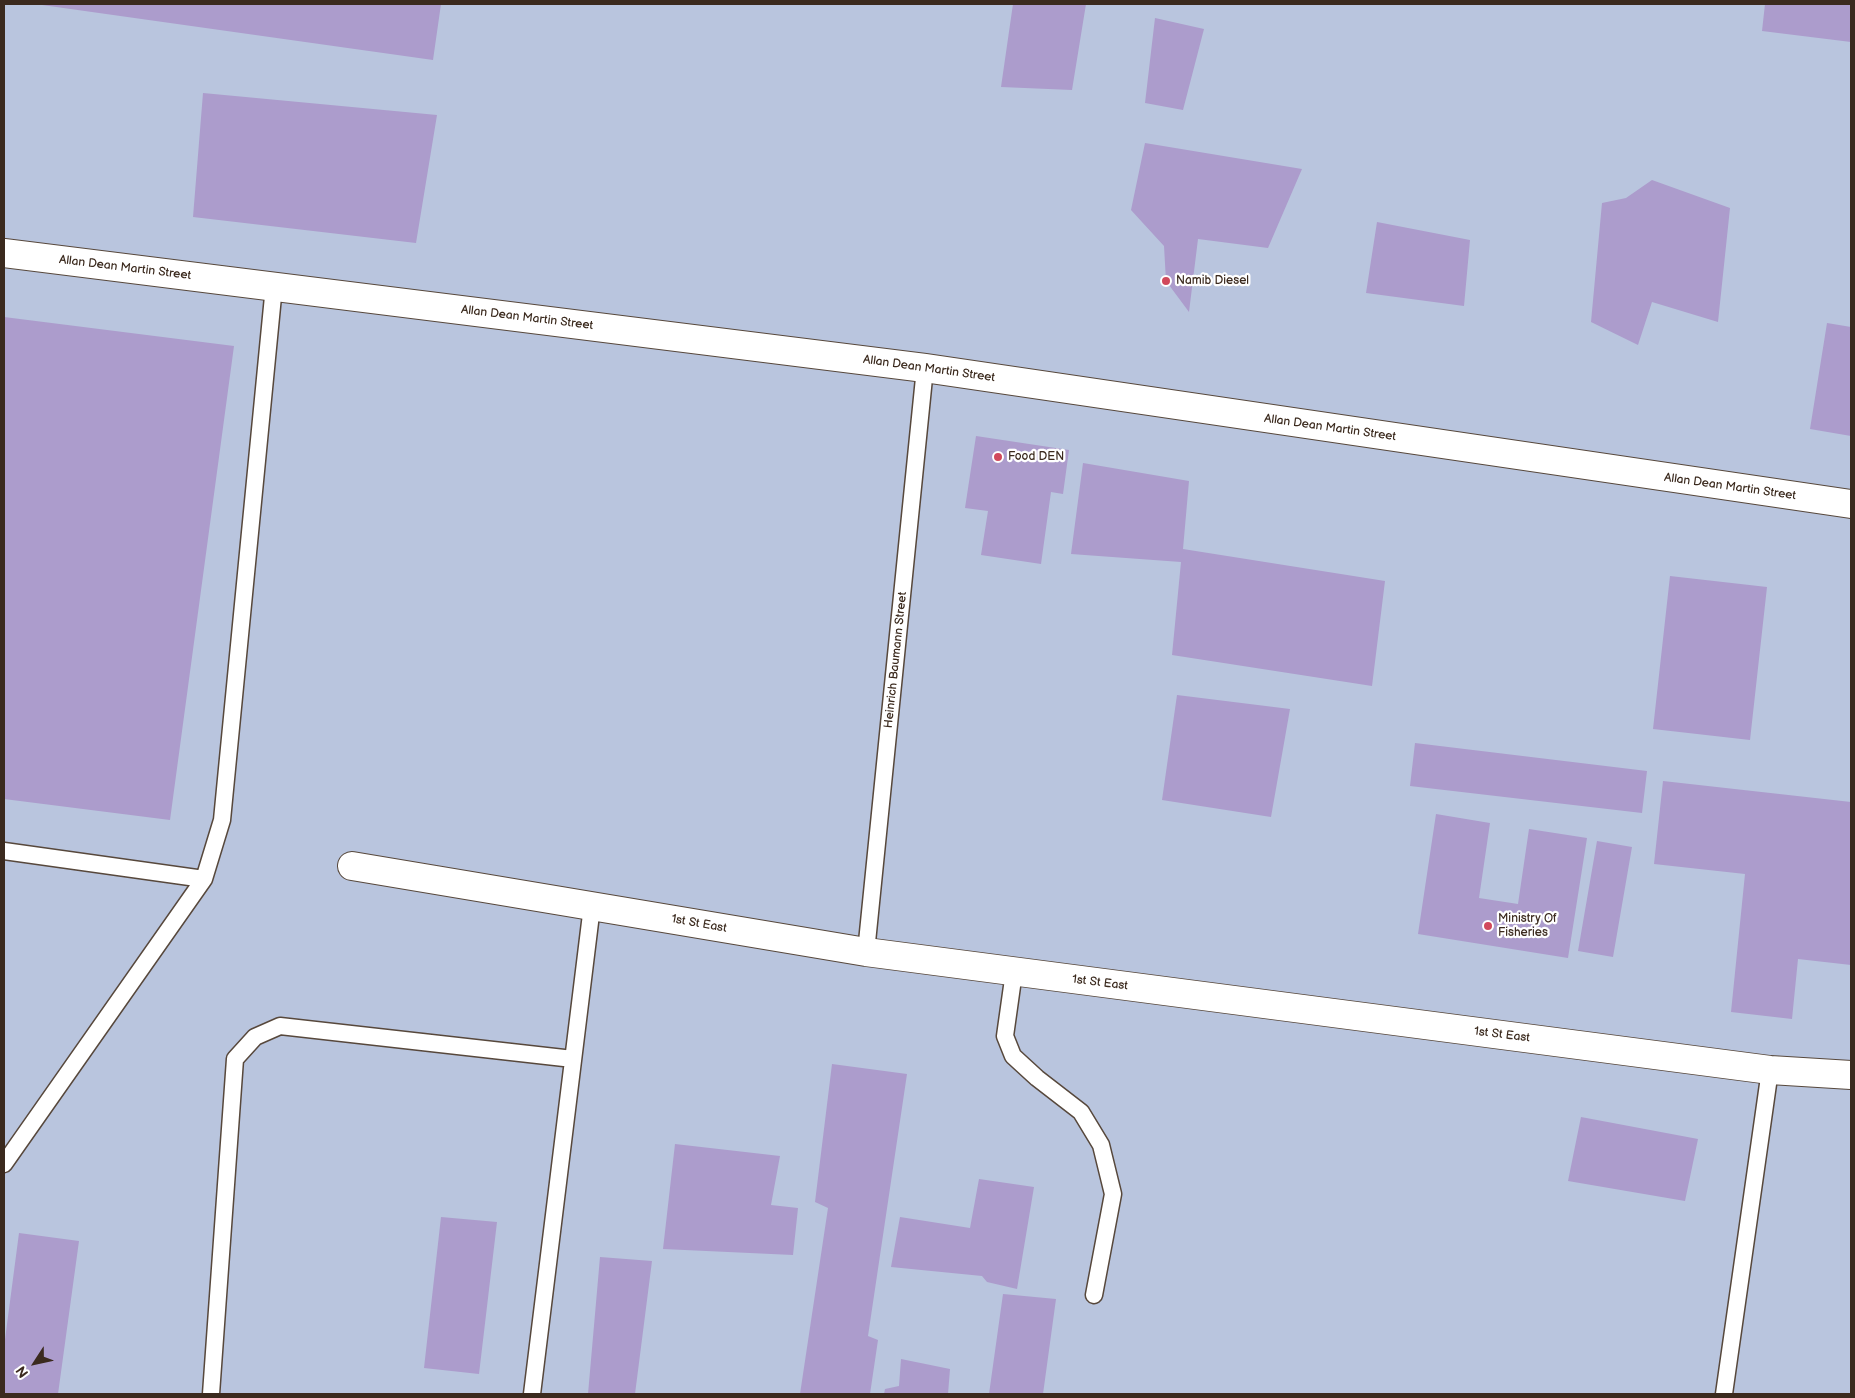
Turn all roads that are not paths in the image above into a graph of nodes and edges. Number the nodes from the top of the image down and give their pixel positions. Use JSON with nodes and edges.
{"nodes":[{"id":1,"x":4,"y":253,"type":"edge"},
{"id":2,"x":274,"y":286,"type":"junction"},
{"id":3,"x":926,"y":368,"type":"junction"},
{"id":4,"x":1851,"y":504,"type":"edge"},
{"id":5,"x":4,"y":851,"type":"edge"},
{"id":6,"x":352,"y":866,"type":"dead end"},
{"id":7,"x":204,"y":879,"type":"junction"},
{"id":8,"x":592,"y":906,"type":"junction"},
{"id":9,"x":866,"y":952,"type":"junction"},
{"id":10,"x":1014,"y":972,"type":"junction"},
{"id":11,"x":573,"y":1059,"type":"junction"},
{"id":12,"x":1770,"y":1070,"type":"junction"},
{"id":13,"x":1851,"y":1075,"type":"edge"},
{"id":14,"x":4,"y":1164,"type":"edge"},
{"id":15,"x":1094,"y":1295,"type":"dead end"},
{"id":16,"x":211,"y":1394,"type":"edge"},
{"id":17,"x":532,"y":1394,"type":"edge"},
{"id":18,"x":1724,"y":1394,"type":"edge"}],
"edges":[{"from":1,"to":2,"type":"street","name":"Allan Dean Martin Street"},
{"from":2,"to":3,"type":"street","name":"Allan Dean Martin Street"},
{"from":2,"to":7,"type":"lane"},
{"from":3,"to":4,"type":"street","name":"Allan Dean Martin Street"},
{"from":3,"to":9,"type":"lane","name":"Heinrich Baumann Street"},
{"from":5,"to":7,"type":"lane"},
{"from":6,"to":8,"type":"street","name":"1st St East"},
{"from":7,"to":14,"type":"lane"},
{"from":8,"to":9,"type":"street","name":"1st St East"},
{"from":8,"to":11,"type":"lane"},
{"from":9,"to":10,"type":"street","name":"1st St East"},
{"from":10,"to":12,"type":"street","name":"1st St East"},
{"from":10,"to":15,"type":"lane"},
{"from":11,"to":16,"type":"lane"},
{"from":11,"to":17,"type":"lane"},
{"from":12,"to":13,"type":"street","name":"1st St East"},
{"from":12,"to":18,"type":"lane"}]}
